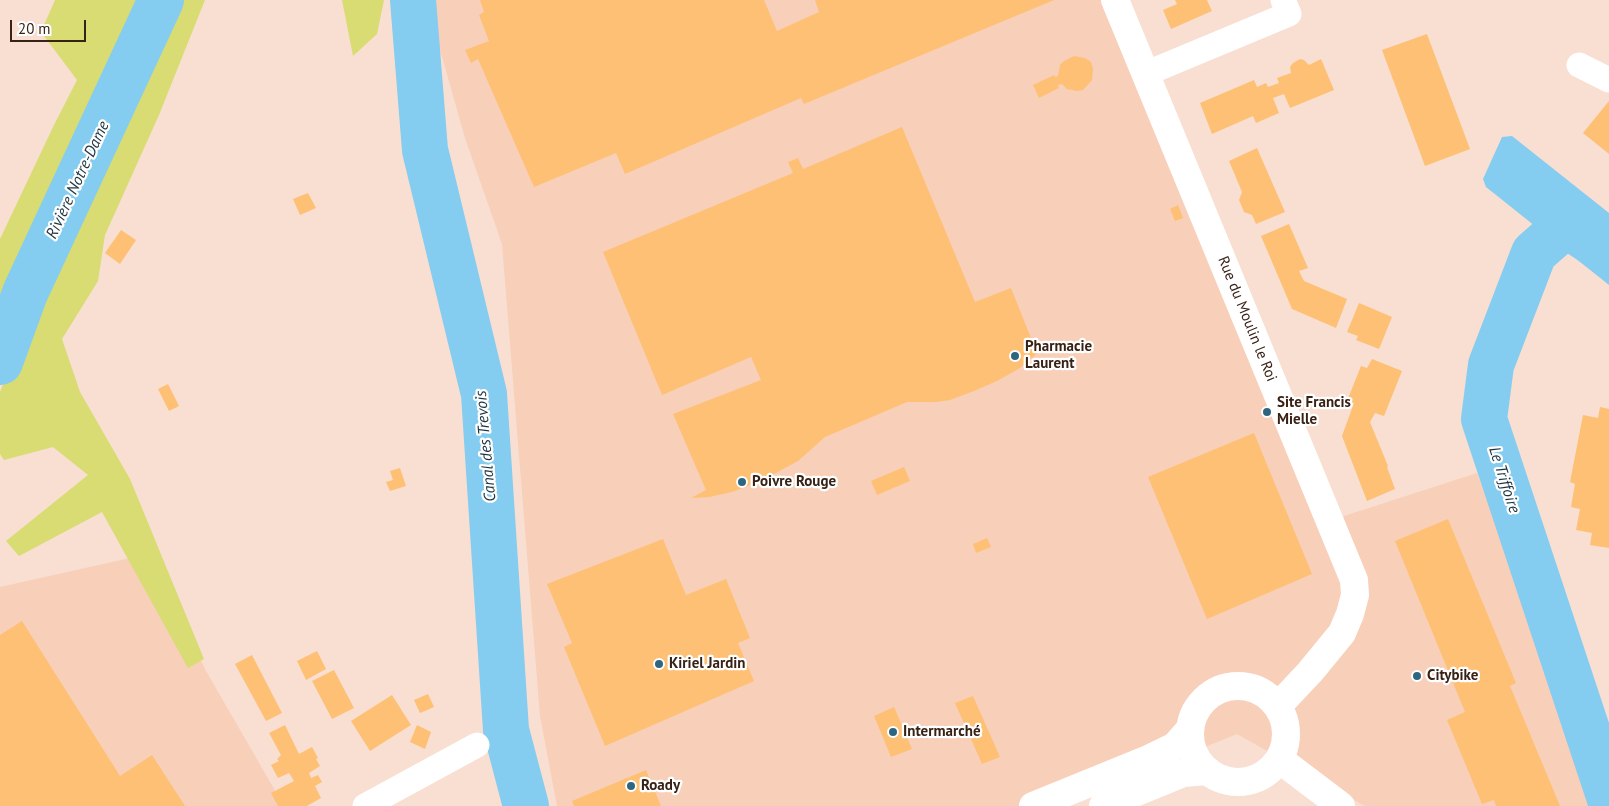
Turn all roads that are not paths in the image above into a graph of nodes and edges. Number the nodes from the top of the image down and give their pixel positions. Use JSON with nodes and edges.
{"nodes":[{"id":1,"x":1114,"y":0,"type":"edge"},
{"id":2,"x":1283,"y":0,"type":"edge"},
{"id":3,"x":1579,"y":65,"type":"dead end"},
{"id":4,"x":1145,"y":74,"type":"junction"},
{"id":5,"x":1609,"y":80,"type":"edge"},
{"id":6,"x":1278,"y":706,"type":"junction"},
{"id":7,"x":1190,"y":729,"type":"junction"},
{"id":8,"x":477,"y":745,"type":"dead end"},
{"id":9,"x":1279,"y":759,"type":"junction"},
{"id":10,"x":1208,"y":771,"type":"junction"},
{"id":11,"x":365,"y":806,"type":"edge"},
{"id":12,"x":1033,"y":806,"type":"edge"},
{"id":13,"x":1103,"y":806,"type":"edge"},
{"id":14,"x":1341,"y":806,"type":"edge"}],
"edges":[{"from":1,"to":4,"type":"street","name":"Rue du Moulin le Roi"},
{"from":2,"to":4,"type":"street"},
{"from":3,"to":5,"type":"street"},
{"from":4,"to":6,"type":"street","name":"Rue du Moulin le Roi"},
{"from":6,"to":7,"type":"street"},
{"from":6,"to":9,"type":"street"},
{"from":7,"to":10,"type":"street"},
{"from":7,"to":12,"type":"street"},
{"from":8,"to":11,"type":"street"},
{"from":9,"to":10,"type":"street"},
{"from":9,"to":14,"type":"street"},
{"from":10,"to":13,"type":"street"}]}
